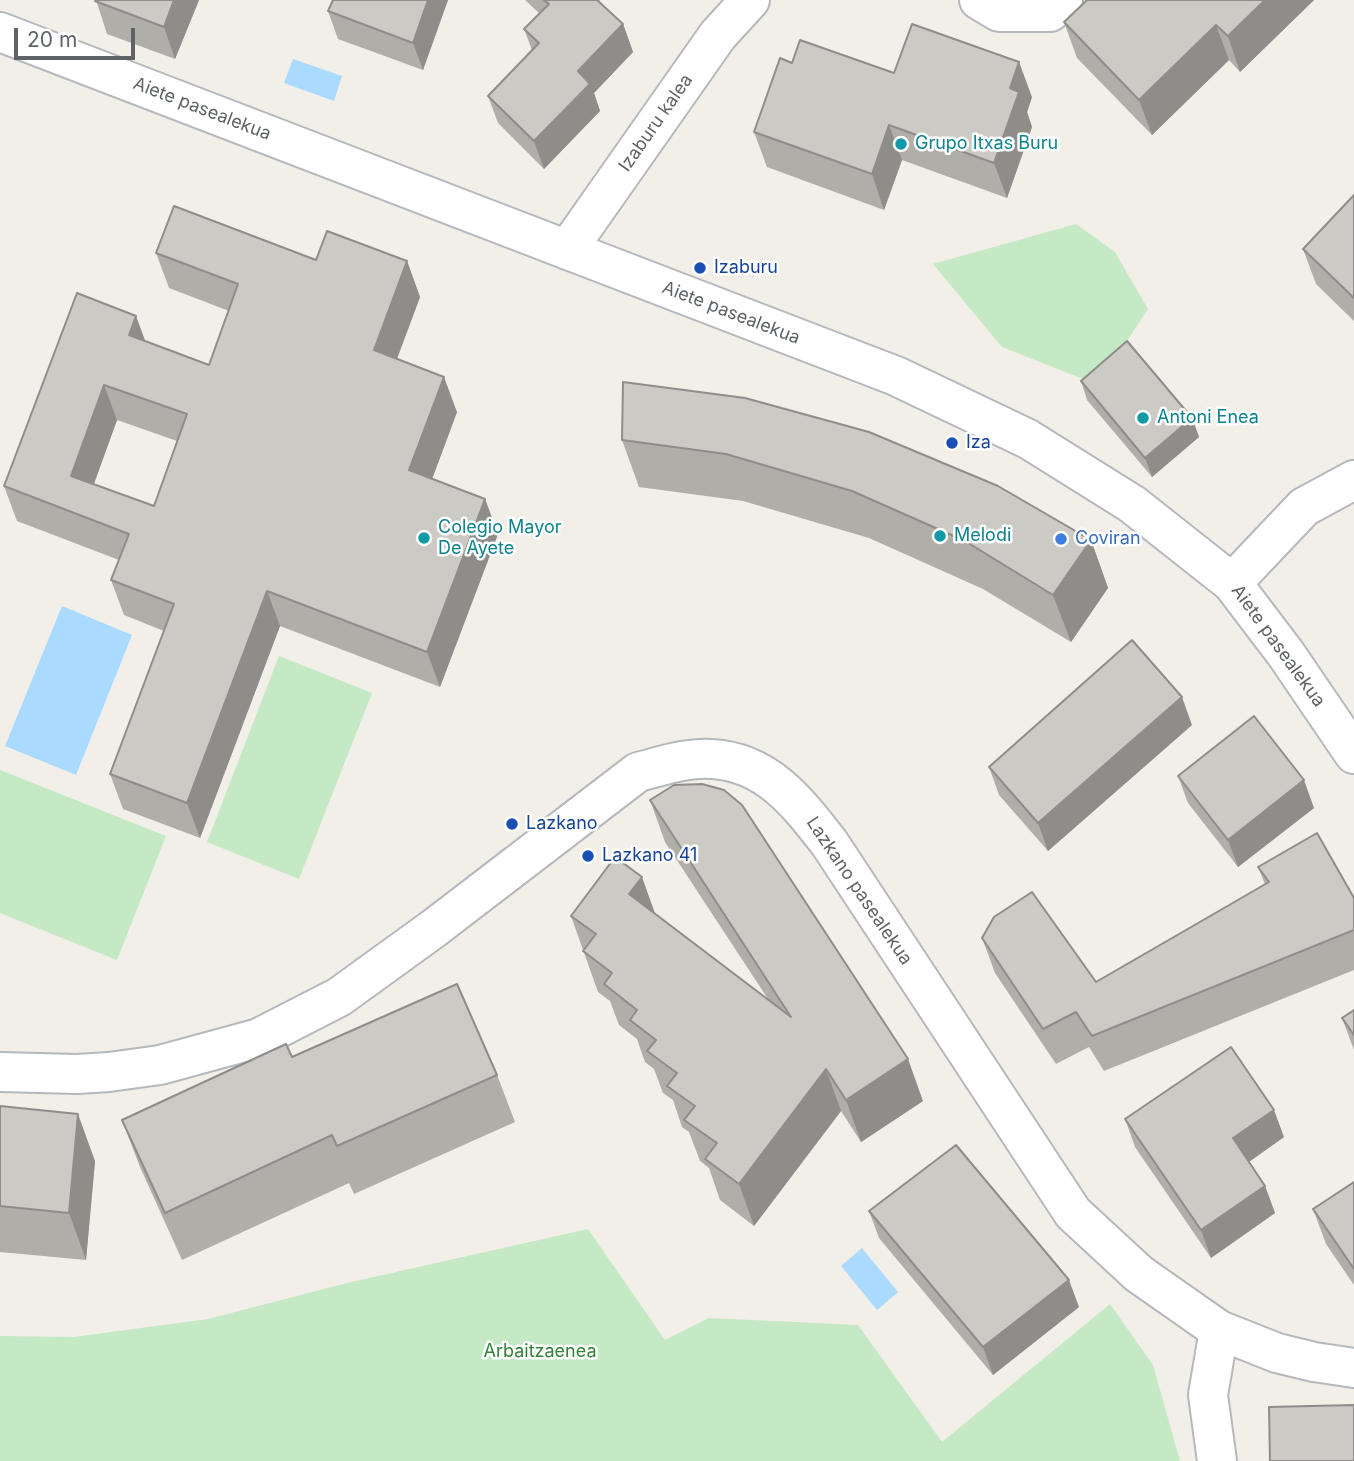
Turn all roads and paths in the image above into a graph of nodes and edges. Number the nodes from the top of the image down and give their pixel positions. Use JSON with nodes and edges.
{"nodes":[{"id":1,"x":750,"y":0,"type":"edge"},
{"id":2,"x":979,"y":0,"type":"edge"},
{"id":3,"x":1063,"y":0,"type":"edge"},
{"id":4,"x":0,"y":32,"type":"edge"},
{"id":5,"x":567,"y":250,"type":"junction"},
{"id":6,"x":1354,"y":481,"type":"edge"},
{"id":7,"x":1232,"y":583,"type":"junction"},
{"id":8,"x":1354,"y":754,"type":"edge"},
{"id":9,"x":0,"y":1072,"type":"edge"},
{"id":10,"x":1219,"y":1330,"type":"junction"},
{"id":11,"x":1354,"y":1367,"type":"edge"},
{"id":12,"x":1217,"y":1461,"type":"edge"}],
"edges":[{"from":1,"to":5,"type":"street","name":"Izaburu kalea"},
{"from":2,"to":3,"type":"street"},
{"from":4,"to":5,"type":"street","name":"Aiete pasealekua"},
{"from":5,"to":7,"type":"street","name":"Aiete pasealekua"},
{"from":6,"to":7,"type":"street"},
{"from":7,"to":8,"type":"street","name":"Aiete pasealekua"},
{"from":9,"to":10,"type":"street","name":"Lazkano pasealekua"},
{"from":10,"to":11,"type":"street","name":"Lazkano pasealekua"},
{"from":10,"to":12,"type":"street"}]}
